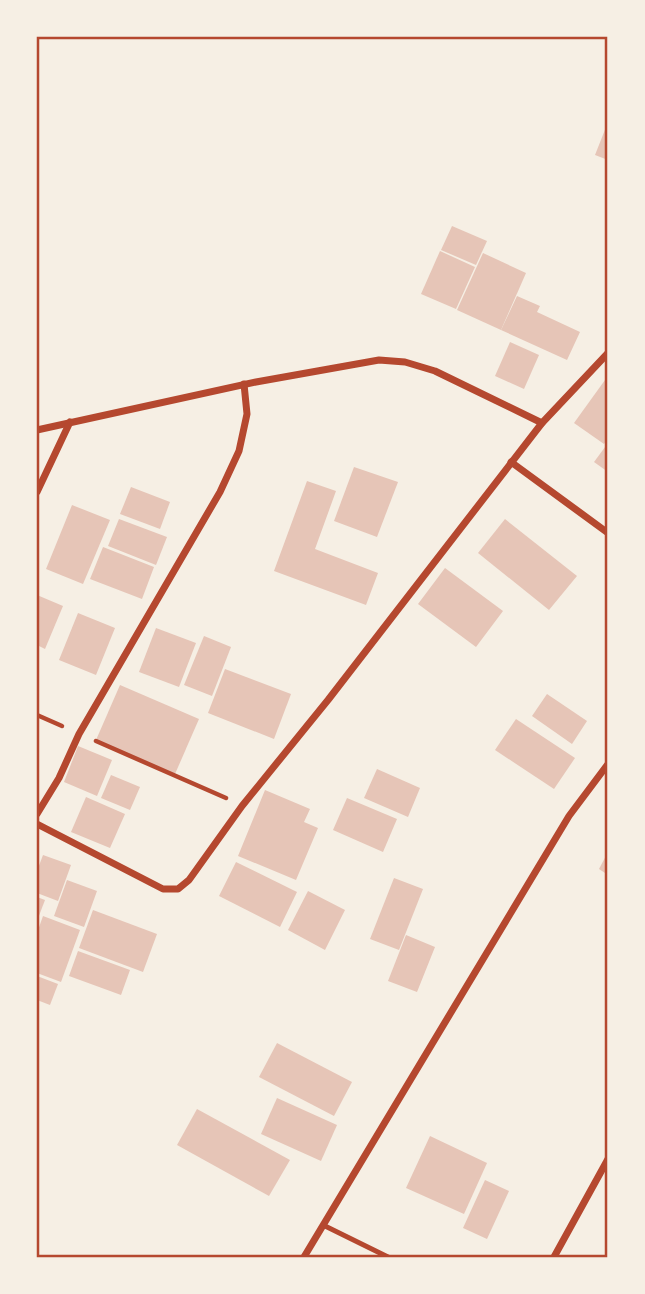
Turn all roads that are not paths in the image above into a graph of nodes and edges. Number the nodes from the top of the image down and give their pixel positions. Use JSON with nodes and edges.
{"nodes":[{"id":1,"x":608,"y":353,"type":"edge"},
{"id":2,"x":244,"y":384,"type":"junction"},
{"id":3,"x":70,"y":422,"type":"junction"},
{"id":4,"x":541,"y":423,"type":"junction"},
{"id":5,"x":37,"y":430,"type":"edge"},
{"id":6,"x":511,"y":462,"type":"junction"},
{"id":7,"x":37,"y":492,"type":"edge"},
{"id":8,"x":608,"y":533,"type":"edge"},
{"id":9,"x":608,"y":764,"type":"edge"},
{"id":10,"x":37,"y":814,"type":"edge"},
{"id":11,"x":37,"y":824,"type":"edge"},
{"id":12,"x":608,"y":1159,"type":"edge"},
{"id":13,"x":323,"y":1225,"type":"junction"},
{"id":14,"x":304,"y":1257,"type":"edge"},
{"id":15,"x":388,"y":1257,"type":"edge"},
{"id":16,"x":554,"y":1257,"type":"edge"}],
"edges":[{"from":1,"to":4,"type":"street"},
{"from":2,"to":3,"type":"street"},
{"from":2,"to":4,"type":"street"},
{"from":2,"to":10,"type":"street"},
{"from":3,"to":5,"type":"street"},
{"from":3,"to":7,"type":"street"},
{"from":4,"to":6,"type":"street"},
{"from":6,"to":8,"type":"street"},
{"from":6,"to":11,"type":"street"},
{"from":9,"to":13,"type":"street"},
{"from":12,"to":16,"type":"street"},
{"from":13,"to":14,"type":"street"},
{"from":13,"to":15,"type":"lane"}]}
